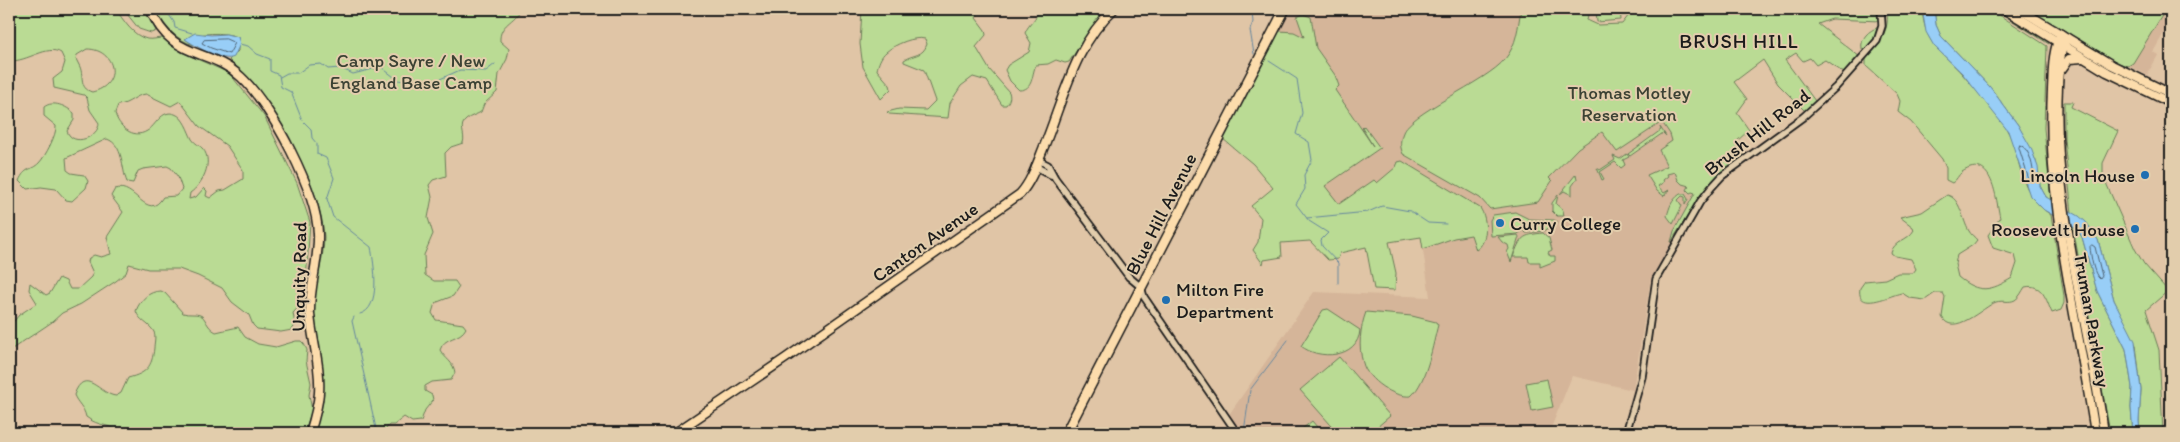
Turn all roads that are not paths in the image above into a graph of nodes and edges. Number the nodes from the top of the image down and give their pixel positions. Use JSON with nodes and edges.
{"nodes":[{"id":1,"x":150,"y":9,"type":"edge"},
{"id":2,"x":1114,"y":9,"type":"edge"},
{"id":3,"x":1285,"y":9,"type":"edge"},
{"id":4,"x":1882,"y":9,"type":"edge"},
{"id":5,"x":2004,"y":9,"type":"edge"},
{"id":6,"x":2019,"y":9,"type":"edge"},
{"id":7,"x":2062,"y":40,"type":"junction"},
{"id":8,"x":2085,"y":58,"type":"junction"},
{"id":9,"x":2059,"y":75,"type":"junction"},
{"id":10,"x":2171,"y":94,"type":"edge"},
{"id":11,"x":2171,"y":103,"type":"edge"},
{"id":12,"x":1037,"y":163,"type":"junction"},
{"id":13,"x":2060,"y":202,"type":"junction"},
{"id":14,"x":2063,"y":224,"type":"junction"},
{"id":15,"x":1141,"y":287,"type":"junction"},
{"id":16,"x":310,"y":433,"type":"edge"},
{"id":17,"x":675,"y":433,"type":"edge"},
{"id":18,"x":1066,"y":433,"type":"edge"},
{"id":19,"x":1237,"y":433,"type":"edge"},
{"id":20,"x":1626,"y":433,"type":"edge"},
{"id":21,"x":2095,"y":433,"type":"edge"},
{"id":22,"x":2104,"y":433,"type":"edge"}],
"edges":[{"from":1,"to":16,"type":"main road","name":"Unquity Road"},
{"from":2,"to":12,"type":"main road","name":"Canton Avenue"},
{"from":3,"to":15,"type":"highway","name":"Blue Hill Avenue"},
{"from":4,"to":20,"type":"street","name":"Brush Hill Road"},
{"from":5,"to":7,"type":"main road"},
{"from":6,"to":7,"type":"main road"},
{"from":7,"to":8,"type":"main road"},
{"from":7,"to":9,"type":"main road","name":"Truman Parkway"},
{"from":7,"to":10,"type":"main road"},
{"from":7,"to":13,"type":"main road","name":"Truman Parkway"},
{"from":8,"to":9,"type":"main road"},
{"from":8,"to":11,"type":"main road"},
{"from":9,"to":13,"type":"main road","name":"Truman Parkway"},
{"from":12,"to":15,"type":"street"},
{"from":12,"to":17,"type":"main road","name":"Canton Avenue"},
{"from":13,"to":14,"type":"main road","name":"Truman Parkway"},
{"from":14,"to":21,"type":"main road","name":"Truman Parkway"},
{"from":14,"to":22,"type":"main road","name":"Truman Parkway"},
{"from":15,"to":18,"type":"highway","name":"Blue Hill Avenue"},
{"from":15,"to":19,"type":"street"}]}
